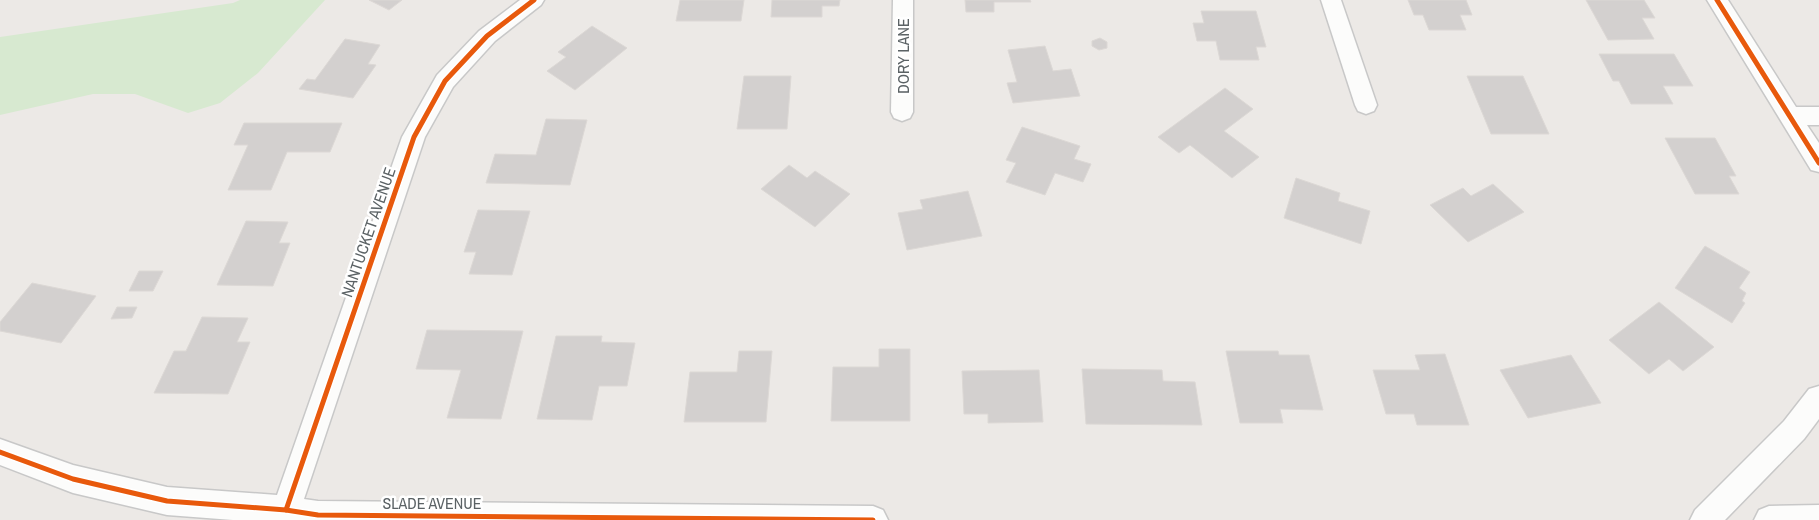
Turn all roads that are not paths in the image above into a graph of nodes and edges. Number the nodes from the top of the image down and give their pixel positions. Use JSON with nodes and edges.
{"nodes":[{"id":1,"x":534,"y":0,"type":"edge"},
{"id":2,"x":903,"y":0,"type":"edge"},
{"id":3,"x":1331,"y":0,"type":"edge"},
{"id":4,"x":1717,"y":0,"type":"edge"},
{"id":5,"x":1366,"y":105,"type":"dead end"},
{"id":6,"x":902,"y":112,"type":"dead end"},
{"id":7,"x":1790,"y":116,"type":"junction"},
{"id":8,"x":1819,"y":116,"type":"edge"},
{"id":9,"x":1819,"y":164,"type":"edge"},
{"id":10,"x":1819,"y":398,"type":"edge"},
{"id":11,"x":0,"y":452,"type":"edge"},
{"id":12,"x":286,"y":510,"type":"junction"},
{"id":13,"x":1819,"y":519,"type":"edge"},
{"id":14,"x":873,"y":520,"type":"edge"},
{"id":15,"x":1706,"y":520,"type":"edge"},
{"id":16,"x":1769,"y":520,"type":"edge"}],
"edges":[{"from":1,"to":12,"type":"street","name":"NANTUCKET AVENUE"},
{"from":2,"to":6,"type":"street","name":"DORY LANE"},
{"from":3,"to":5,"type":"street"},
{"from":4,"to":7,"type":"street"},
{"from":7,"to":8,"type":"street"},
{"from":7,"to":9,"type":"street"},
{"from":10,"to":15,"type":"street"},
{"from":11,"to":12,"type":"street","name":"SLADE AVENUE"},
{"from":12,"to":14,"type":"street","name":"SLADE AVENUE"},
{"from":13,"to":16,"type":"street"}]}
